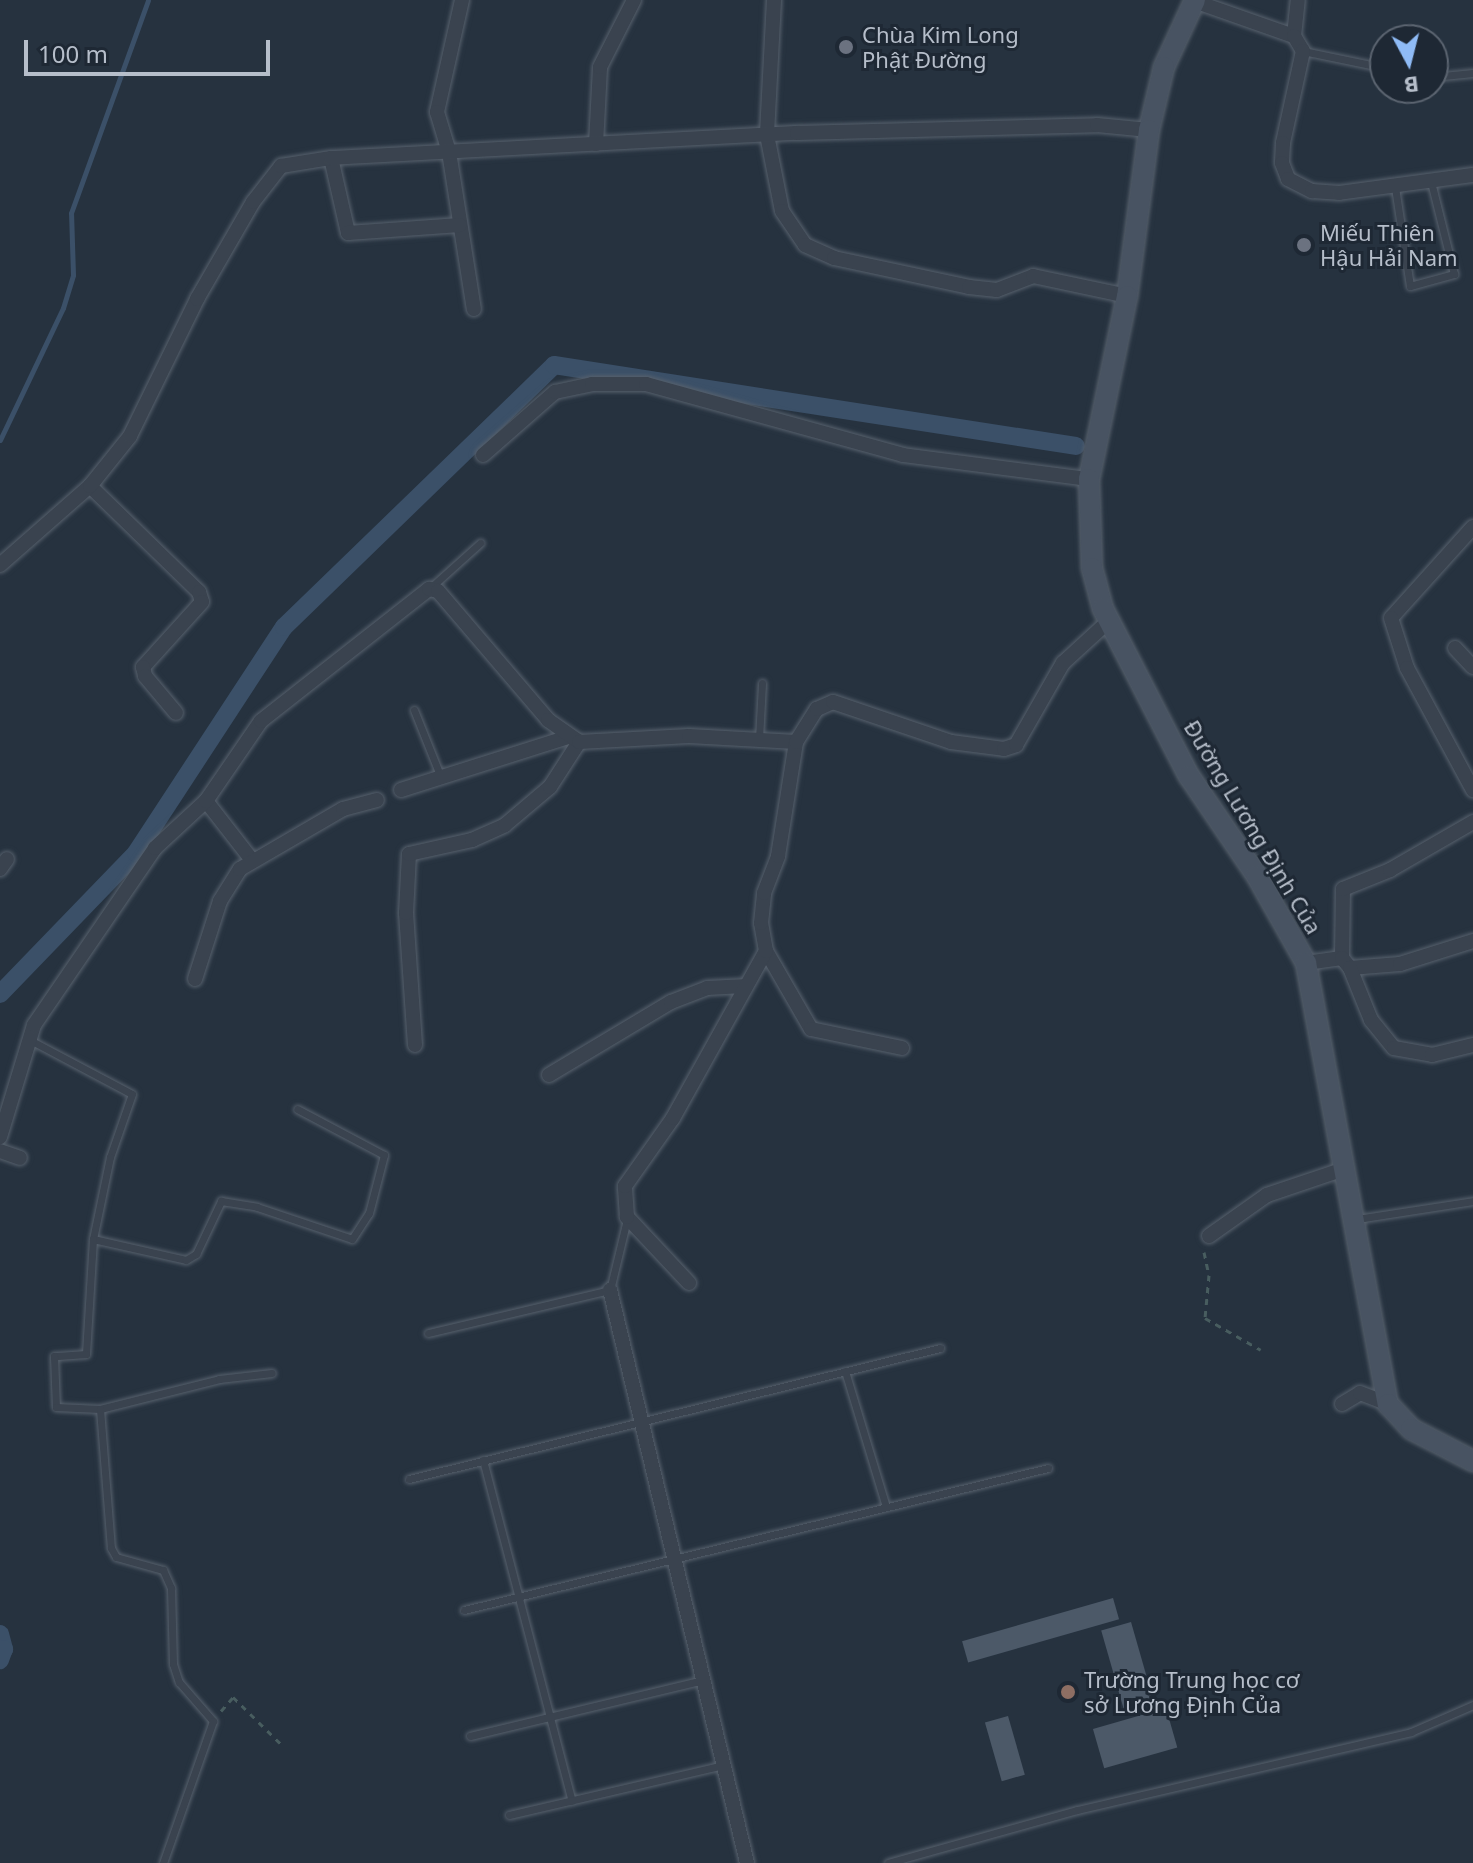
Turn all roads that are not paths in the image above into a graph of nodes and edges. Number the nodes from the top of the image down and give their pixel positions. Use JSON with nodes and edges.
{"nodes":[{"id":1,"x":462,"y":0,"type":"edge"},
{"id":2,"x":634,"y":0,"type":"edge"},
{"id":3,"x":774,"y":0,"type":"edge"},
{"id":4,"x":1298,"y":0,"type":"edge"},
{"id":5,"x":1193,"y":1,"type":"edge"},
{"id":6,"x":1294,"y":36,"type":"junction"},
{"id":7,"x":1303,"y":51,"type":"junction"},
{"id":8,"x":1369,"y":65,"type":"edge"},
{"id":9,"x":1473,"y":73,"type":"edge"},
{"id":10,"x":1449,"y":75,"type":"edge"},
{"id":11,"x":1149,"y":130,"type":"junction"},
{"id":12,"x":767,"y":135,"type":"junction"},
{"id":13,"x":596,"y":144,"type":"junction"},
{"id":14,"x":449,"y":152,"type":"junction"},
{"id":15,"x":331,"y":158,"type":"junction"},
{"id":16,"x":1473,"y":175,"type":"edge"},
{"id":17,"x":1431,"y":182,"type":"junction"},
{"id":18,"x":1395,"y":187,"type":"junction"},
{"id":19,"x":460,"y":225,"type":"junction"},
{"id":20,"x":1127,"y":296,"type":"junction"},
{"id":21,"x":474,"y":309,"type":"dead end"},
{"id":22,"x":483,"y":455,"type":"dead end"},
{"id":23,"x":1089,"y":479,"type":"junction"},
{"id":24,"x":90,"y":486,"type":"junction"},
{"id":25,"x":1473,"y":527,"type":"edge"},
{"id":26,"x":480,"y":543,"type":"dead end"},
{"id":27,"x":0,"y":565,"type":"edge"},
{"id":28,"x":429,"y":589,"type":"junction"},
{"id":29,"x":1110,"y":620,"type":"junction"},
{"id":30,"x":1455,"y":648,"type":"dead end"},
{"id":31,"x":1473,"y":667,"type":"edge"},
{"id":32,"x":762,"y":683,"type":"dead end"},
{"id":33,"x":414,"y":710,"type":"dead end"},
{"id":34,"x":176,"y":713,"type":"dead end"},
{"id":35,"x":759,"y":739,"type":"junction"},
{"id":36,"x":574,"y":740,"type":"junction"},
{"id":37,"x":796,"y":742,"type":"junction"},
{"id":38,"x":440,"y":775,"type":"junction"},
{"id":39,"x":401,"y":790,"type":"dead end"},
{"id":40,"x":1473,"y":790,"type":"edge"},
{"id":41,"x":377,"y":800,"type":"dead end"},
{"id":42,"x":206,"y":801,"type":"junction"},
{"id":43,"x":1473,"y":822,"type":"edge"},
{"id":44,"x":252,"y":860,"type":"junction"},
{"id":45,"x":1473,"y":941,"type":"edge"},
{"id":46,"x":766,"y":951,"type":"junction"},
{"id":47,"x":1306,"y":963,"type":"junction"},
{"id":48,"x":1346,"y":963,"type":"junction"},
{"id":49,"x":195,"y":979,"type":"dead end"},
{"id":50,"x":743,"y":986,"type":"junction"},
{"id":51,"x":30,"y":1040,"type":"junction"},
{"id":52,"x":415,"y":1045,"type":"dead end"},
{"id":53,"x":1473,"y":1045,"type":"edge"},
{"id":54,"x":902,"y":1048,"type":"dead end"},
{"id":55,"x":549,"y":1075,"type":"dead end"},
{"id":56,"x":297,"y":1109,"type":"dead end"},
{"id":57,"x":0,"y":1137,"type":"edge"},
{"id":58,"x":0,"y":1151,"type":"edge"},
{"id":59,"x":20,"y":1158,"type":"dead end"},
{"id":60,"x":1344,"y":1169,"type":"junction"},
{"id":61,"x":1473,"y":1201,"type":"edge"},
{"id":62,"x":627,"y":1217,"type":"junction"},
{"id":63,"x":1355,"y":1219,"type":"junction"},
{"id":64,"x":1209,"y":1236,"type":"road end"},
{"id":65,"x":93,"y":1239,"type":"junction"},
{"id":66,"x":689,"y":1283,"type":"dead end"},
{"id":67,"x":610,"y":1290,"type":"junction"},
{"id":68,"x":428,"y":1333,"type":"dead end"},
{"id":69,"x":940,"y":1348,"type":"dead end"},
{"id":70,"x":845,"y":1371,"type":"junction"},
{"id":71,"x":272,"y":1373,"type":"dead end"},
{"id":72,"x":1342,"y":1404,"type":"dead end"},
{"id":73,"x":1388,"y":1404,"type":"junction"},
{"id":74,"x":100,"y":1409,"type":"junction"},
{"id":75,"x":641,"y":1419,"type":"junction"},
{"id":76,"x":483,"y":1460,"type":"junction"},
{"id":77,"x":1473,"y":1461,"type":"edge"},
{"id":78,"x":1048,"y":1468,"type":"dead end"},
{"id":79,"x":409,"y":1479,"type":"dead end"},
{"id":80,"x":886,"y":1507,"type":"junction"},
{"id":81,"x":675,"y":1558,"type":"junction"},
{"id":82,"x":518,"y":1596,"type":"junction"},
{"id":83,"x":464,"y":1610,"type":"dead end"},
{"id":84,"x":703,"y":1680,"type":"junction"},
{"id":85,"x":1473,"y":1705,"type":"edge"},
{"id":86,"x":549,"y":1717,"type":"junction"},
{"id":87,"x":470,"y":1736,"type":"dead end"},
{"id":88,"x":724,"y":1765,"type":"junction"},
{"id":89,"x":572,"y":1801,"type":"junction"},
{"id":90,"x":509,"y":1815,"type":"dead end"},
{"id":91,"x":163,"y":1863,"type":"edge"},
{"id":92,"x":747,"y":1863,"type":"edge"},
{"id":93,"x":888,"y":1863,"type":"edge"}],
"edges":[{"from":1,"to":14,"type":"street"},
{"from":2,"to":13,"type":"street"},
{"from":3,"to":12,"type":"street"},
{"from":4,"to":6,"type":"street"},
{"from":5,"to":6,"type":"street"},
{"from":5,"to":11,"type":"street","name":"Đường Lương Định Của"},
{"from":6,"to":7,"type":"street"},
{"from":7,"to":8,"type":"lane"},
{"from":7,"to":18,"type":"street"},
{"from":9,"to":10,"type":"lane"},
{"from":11,"to":12,"type":"street"},
{"from":11,"to":20,"type":"street","name":"Đường Lương Định Của"},
{"from":12,"to":13,"type":"street"},
{"from":12,"to":20,"type":"street"},
{"from":13,"to":14,"type":"street"},
{"from":14,"to":15,"type":"street"},
{"from":14,"to":19,"type":"street"},
{"from":15,"to":19,"type":"street"},
{"from":15,"to":24,"type":"street"},
{"from":16,"to":17,"type":"street"},
{"from":17,"to":18,"type":"street"},
{"from":17,"to":18,"type":"lane"},
{"from":19,"to":21,"type":"street"},
{"from":20,"to":23,"type":"street","name":"Đường Lương Định Của"},
{"from":22,"to":23,"type":"street"},
{"from":23,"to":29,"type":"street","name":"Đường Lương Định Của"},
{"from":24,"to":27,"type":"street"},
{"from":24,"to":34,"type":"street"},
{"from":25,"to":40,"type":"street"},
{"from":26,"to":28,"type":"lane"},
{"from":28,"to":36,"type":"street"},
{"from":28,"to":42,"type":"street"},
{"from":29,"to":37,"type":"street"},
{"from":29,"to":47,"type":"street","name":"Đường Lương Định Của"},
{"from":30,"to":31,"type":"street"},
{"from":32,"to":35,"type":"lane"},
{"from":33,"to":38,"type":"lane"},
{"from":35,"to":36,"type":"street"},
{"from":35,"to":37,"type":"street"},
{"from":36,"to":38,"type":"street"},
{"from":36,"to":52,"type":"street"},
{"from":37,"to":46,"type":"street"},
{"from":38,"to":39,"type":"street"},
{"from":41,"to":44,"type":"street"},
{"from":42,"to":44,"type":"street"},
{"from":42,"to":51,"type":"street"},
{"from":43,"to":48,"type":"street"},
{"from":44,"to":49,"type":"street"},
{"from":45,"to":48,"type":"street"},
{"from":46,"to":50,"type":"street"},
{"from":46,"to":54,"type":"street"},
{"from":47,"to":48,"type":"street"},
{"from":47,"to":60,"type":"street","name":"Đường Lương Định Của"},
{"from":48,"to":53,"type":"street"},
{"from":50,"to":55,"type":"street"},
{"from":50,"to":62,"type":"street"},
{"from":51,"to":57,"type":"street"},
{"from":51,"to":65,"type":"lane"},
{"from":56,"to":65,"type":"lane"},
{"from":58,"to":59,"type":"street"},
{"from":60,"to":63,"type":"street","name":"Đường Lương Định Của"},
{"from":60,"to":64,"type":"street"},
{"from":61,"to":63,"type":"lane"},
{"from":62,"to":66,"type":"street"},
{"from":62,"to":67,"type":"lane"},
{"from":63,"to":73,"type":"street","name":"Đường Lương Định Của"},
{"from":65,"to":74,"type":"lane"},
{"from":67,"to":68,"type":"lane"},
{"from":67,"to":75,"type":"street"},
{"from":69,"to":70,"type":"lane"},
{"from":70,"to":75,"type":"lane"},
{"from":70,"to":80,"type":"lane"},
{"from":71,"to":74,"type":"lane"},
{"from":72,"to":73,"type":"street"},
{"from":73,"to":77,"type":"street"},
{"from":74,"to":91,"type":"lane"},
{"from":75,"to":76,"type":"lane"},
{"from":75,"to":81,"type":"street"},
{"from":76,"to":79,"type":"lane"},
{"from":76,"to":82,"type":"lane"},
{"from":78,"to":80,"type":"lane"},
{"from":80,"to":81,"type":"lane"},
{"from":81,"to":82,"type":"lane"},
{"from":81,"to":84,"type":"street"},
{"from":82,"to":83,"type":"lane"},
{"from":82,"to":86,"type":"lane"},
{"from":84,"to":86,"type":"lane"},
{"from":84,"to":88,"type":"street"},
{"from":85,"to":93,"type":"lane"},
{"from":86,"to":87,"type":"lane"},
{"from":86,"to":89,"type":"lane"},
{"from":88,"to":89,"type":"lane"},
{"from":88,"to":92,"type":"street"},
{"from":89,"to":90,"type":"lane"}]}
